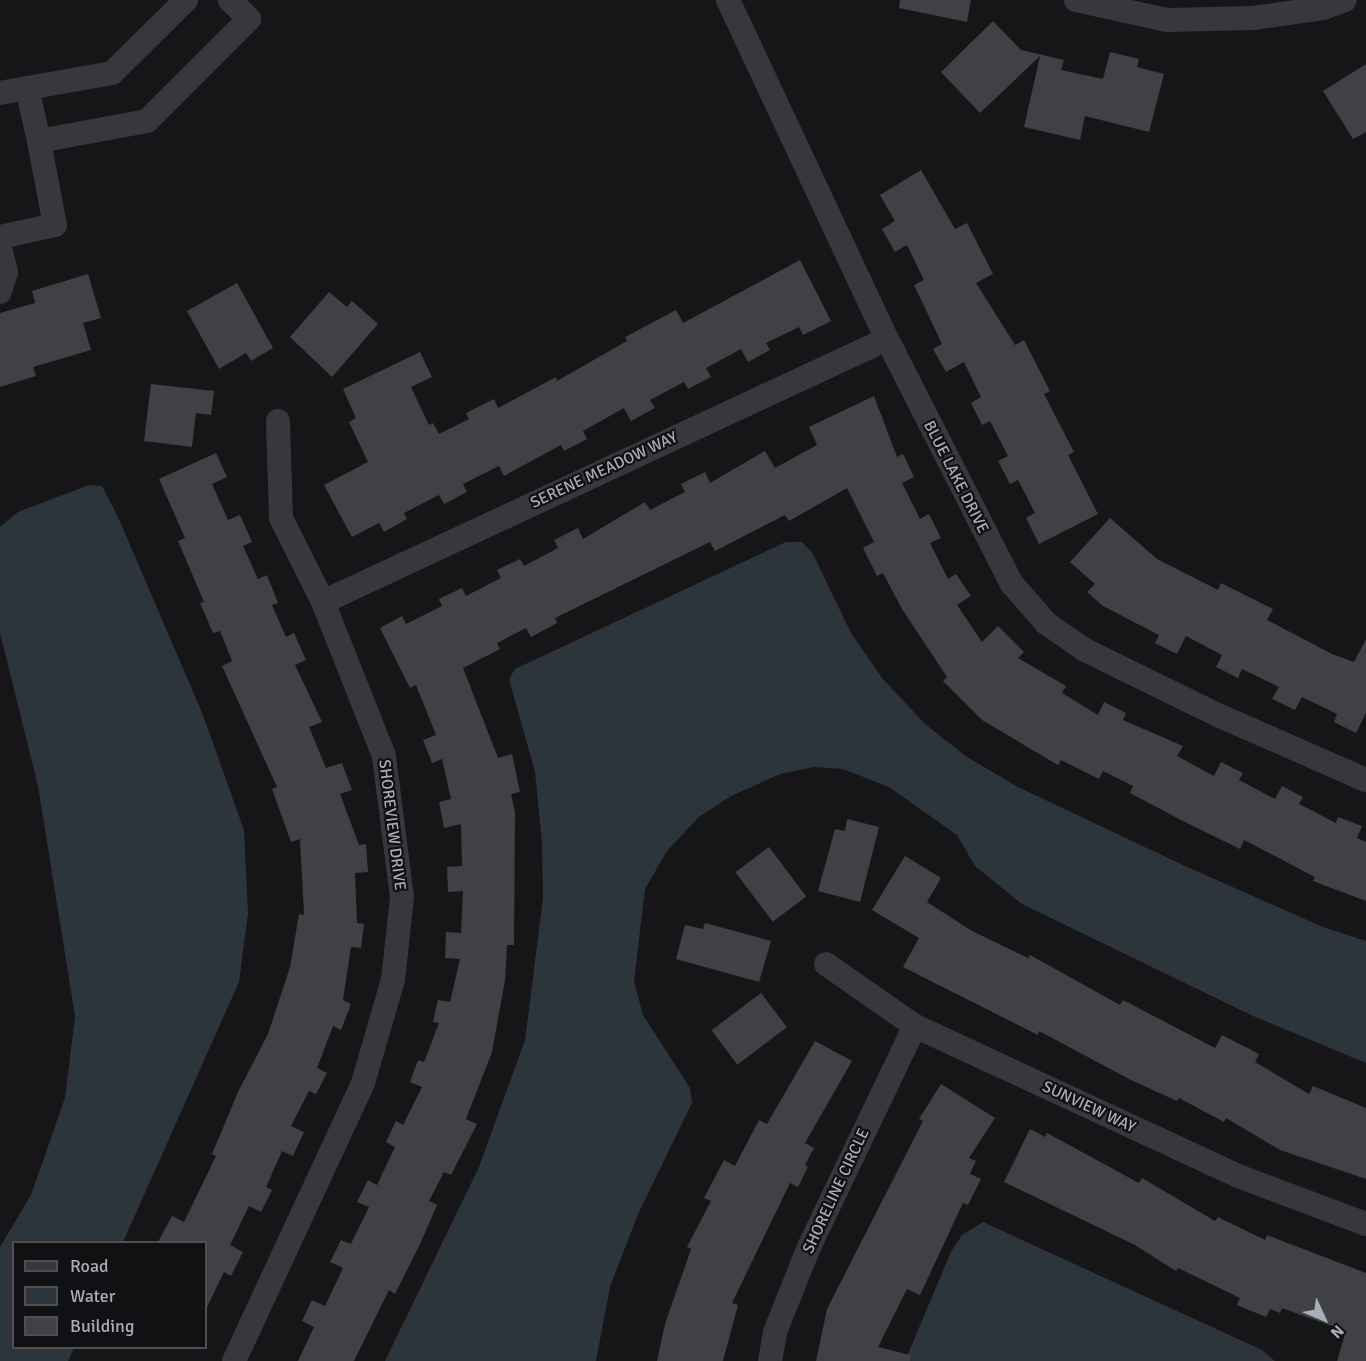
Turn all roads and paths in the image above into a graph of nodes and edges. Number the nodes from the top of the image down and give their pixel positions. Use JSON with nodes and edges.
{"nodes":[{"id":1,"x":186,"y":0,"type":"edge"},
{"id":2,"x":230,"y":0,"type":"edge"},
{"id":3,"x":728,"y":0,"type":"edge"},
{"id":4,"x":1076,"y":0,"type":"edge"},
{"id":5,"x":1345,"y":0,"type":"edge"},
{"id":6,"x":27,"y":88,"type":"junction"},
{"id":7,"x":0,"y":93,"type":"edge"},
{"id":8,"x":39,"y":141,"type":"junction"},
{"id":9,"x":1,"y":248,"type":"edge"},
{"id":10,"x":0,"y":292,"type":"edge"},
{"id":11,"x":886,"y":339,"type":"junction"},
{"id":12,"x":278,"y":421,"type":"dead end"},
{"id":13,"x":322,"y":602,"type":"junction"},
{"id":14,"x":1366,"y":780,"type":"edge"},
{"id":15,"x":826,"y":964,"type":"dead end"},
{"id":16,"x":915,"y":1026,"type":"junction"},
{"id":17,"x":1366,"y":1224,"type":"edge"},
{"id":18,"x":234,"y":1361,"type":"edge"},
{"id":19,"x":770,"y":1361,"type":"edge"}],
"edges":[{"from":1,"to":6,"type":"street"},
{"from":2,"to":8,"type":"street"},
{"from":3,"to":11,"type":"street","name":"BLUE LAKE DRIVE"},
{"from":4,"to":5,"type":"street"},
{"from":6,"to":7,"type":"street"},
{"from":6,"to":8,"type":"street"},
{"from":8,"to":9,"type":"street"},
{"from":9,"to":10,"type":"street"},
{"from":11,"to":13,"type":"street","name":"SERENE MEADOW WAY"},
{"from":11,"to":14,"type":"street","name":"BLUE LAKE DRIVE"},
{"from":12,"to":13,"type":"street","name":"SHOREVIEW DRIVE"},
{"from":13,"to":18,"type":"street","name":"SHOREVIEW DRIVE"},
{"from":15,"to":16,"type":"street","name":"SUNVIEW WAY"},
{"from":16,"to":17,"type":"street","name":"SUNVIEW WAY"},
{"from":16,"to":19,"type":"street","name":"SHORELINE CIRCLE"}]}
